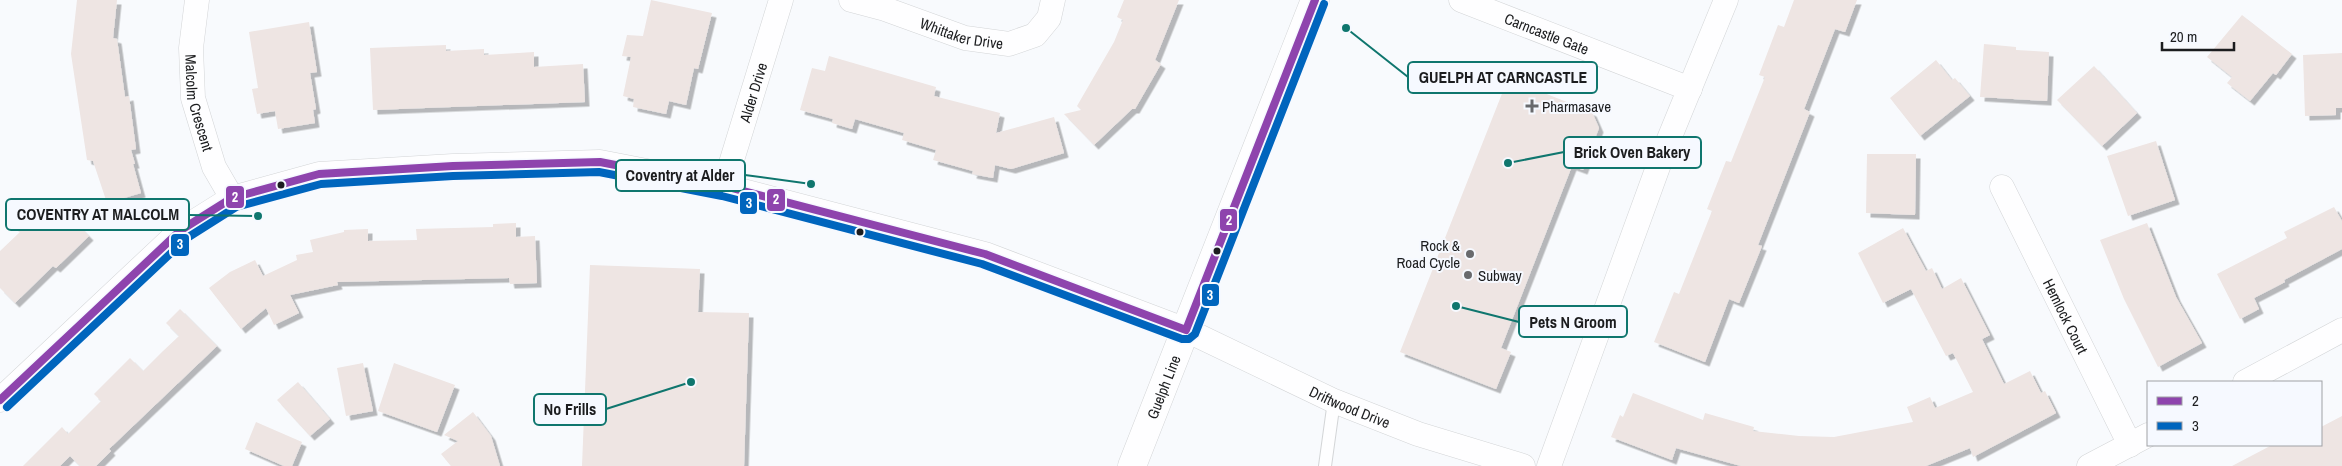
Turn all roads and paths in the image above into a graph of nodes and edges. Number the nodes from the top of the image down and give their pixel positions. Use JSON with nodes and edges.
{"nodes":[{"id":1,"x":197,"y":0,"type":"edge"},
{"id":2,"x":781,"y":0,"type":"edge"},
{"id":3,"x":851,"y":0,"type":"edge"},
{"id":4,"x":1053,"y":0,"type":"edge"},
{"id":5,"x":1314,"y":0,"type":"edge"},
{"id":6,"x":1461,"y":0,"type":"edge"},
{"id":7,"x":1726,"y":0,"type":"edge"},
{"id":8,"x":1690,"y":88,"type":"junction"},
{"id":9,"x":724,"y":186,"type":"junction"},
{"id":10,"x":2002,"y":187,"type":"dead end"},
{"id":11,"x":232,"y":198,"type":"junction"},
{"id":12,"x":1186,"y":330,"type":"junction"},
{"id":13,"x":2342,"y":330,"type":"edge"},
{"id":14,"x":2247,"y":381,"type":"edge"},
{"id":15,"x":0,"y":400,"type":"edge"},
{"id":16,"x":1334,"y":401,"type":"junction"},
{"id":17,"x":2139,"y":440,"type":"edge"},
{"id":18,"x":1132,"y":466,"type":"edge"},
{"id":19,"x":1325,"y":466,"type":"edge"},
{"id":20,"x":1523,"y":466,"type":"edge"},
{"id":21,"x":1549,"y":466,"type":"edge"},
{"id":22,"x":2089,"y":466,"type":"edge"}],
"edges":[{"from":1,"to":11,"type":"street","name":"Malcolm Crescent"},
{"from":2,"to":9,"type":"street","name":"Alder Drive"},
{"from":3,"to":4,"type":"street","name":"Whittaker Drive"},
{"from":5,"to":12,"type":"main road","name":"Guelph Line"},
{"from":6,"to":8,"type":"street","name":"Carncastle Gate"},
{"from":7,"to":8,"type":"street"},
{"from":8,"to":21,"type":"street"},
{"from":9,"to":11,"type":"street","name":"Driftwood Drive"},
{"from":9,"to":12,"type":"street","name":"Driftwood Drive"},
{"from":10,"to":17,"type":"street","name":"Hemlock Court"},
{"from":11,"to":15,"type":"street","name":"Driftwood Drive"},
{"from":12,"to":16,"type":"street","name":"Driftwood Drive"},
{"from":12,"to":18,"type":"main road","name":"Guelph Line"},
{"from":13,"to":14,"type":"street"},
{"from":16,"to":19,"type":"lane"},
{"from":16,"to":20,"type":"street","name":"Driftwood Drive"},
{"from":17,"to":22,"type":"street"}]}
